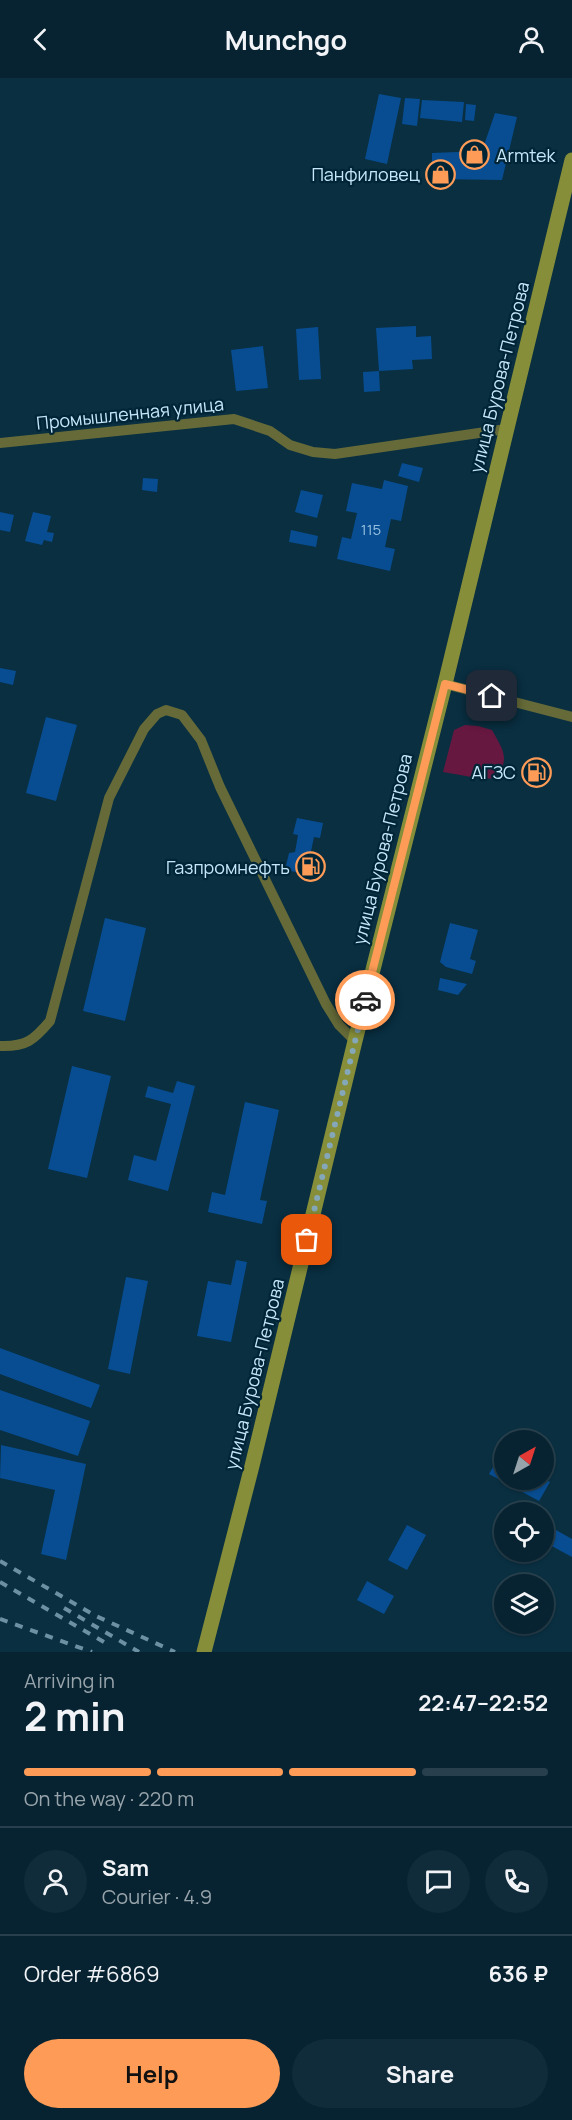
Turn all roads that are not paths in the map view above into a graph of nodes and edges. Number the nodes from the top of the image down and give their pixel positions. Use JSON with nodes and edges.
{"nodes":[{"id":1,"x":572,"y":160,"type":"edge"},
{"id":2,"x":506,"y":429,"type":"junction"},
{"id":3,"x":0,"y":443,"type":"edge"},
{"id":4,"x":445,"y":684,"type":"junction"},
{"id":5,"x":572,"y":717,"type":"edge"},
{"id":6,"x":355,"y":1041,"type":"junction"},
{"id":7,"x":0,"y":1046,"type":"edge"},
{"id":8,"x":204,"y":1652,"type":"edge"}],
"edges":[{"from":1,"to":2,"type":"main road","name":"улица Бурова-Петрова"},
{"from":2,"to":3,"type":"street","name":"Промышленная улица"},
{"from":2,"to":4,"type":"main road","name":"улица Бурова-Петрова"},
{"from":4,"to":5,"type":"street"},
{"from":4,"to":6,"type":"main road","name":"улица Бурова-Петрова"},
{"from":6,"to":7,"type":"street"},
{"from":6,"to":8,"type":"main road","name":"улица Бурова-Петрова"}]}
